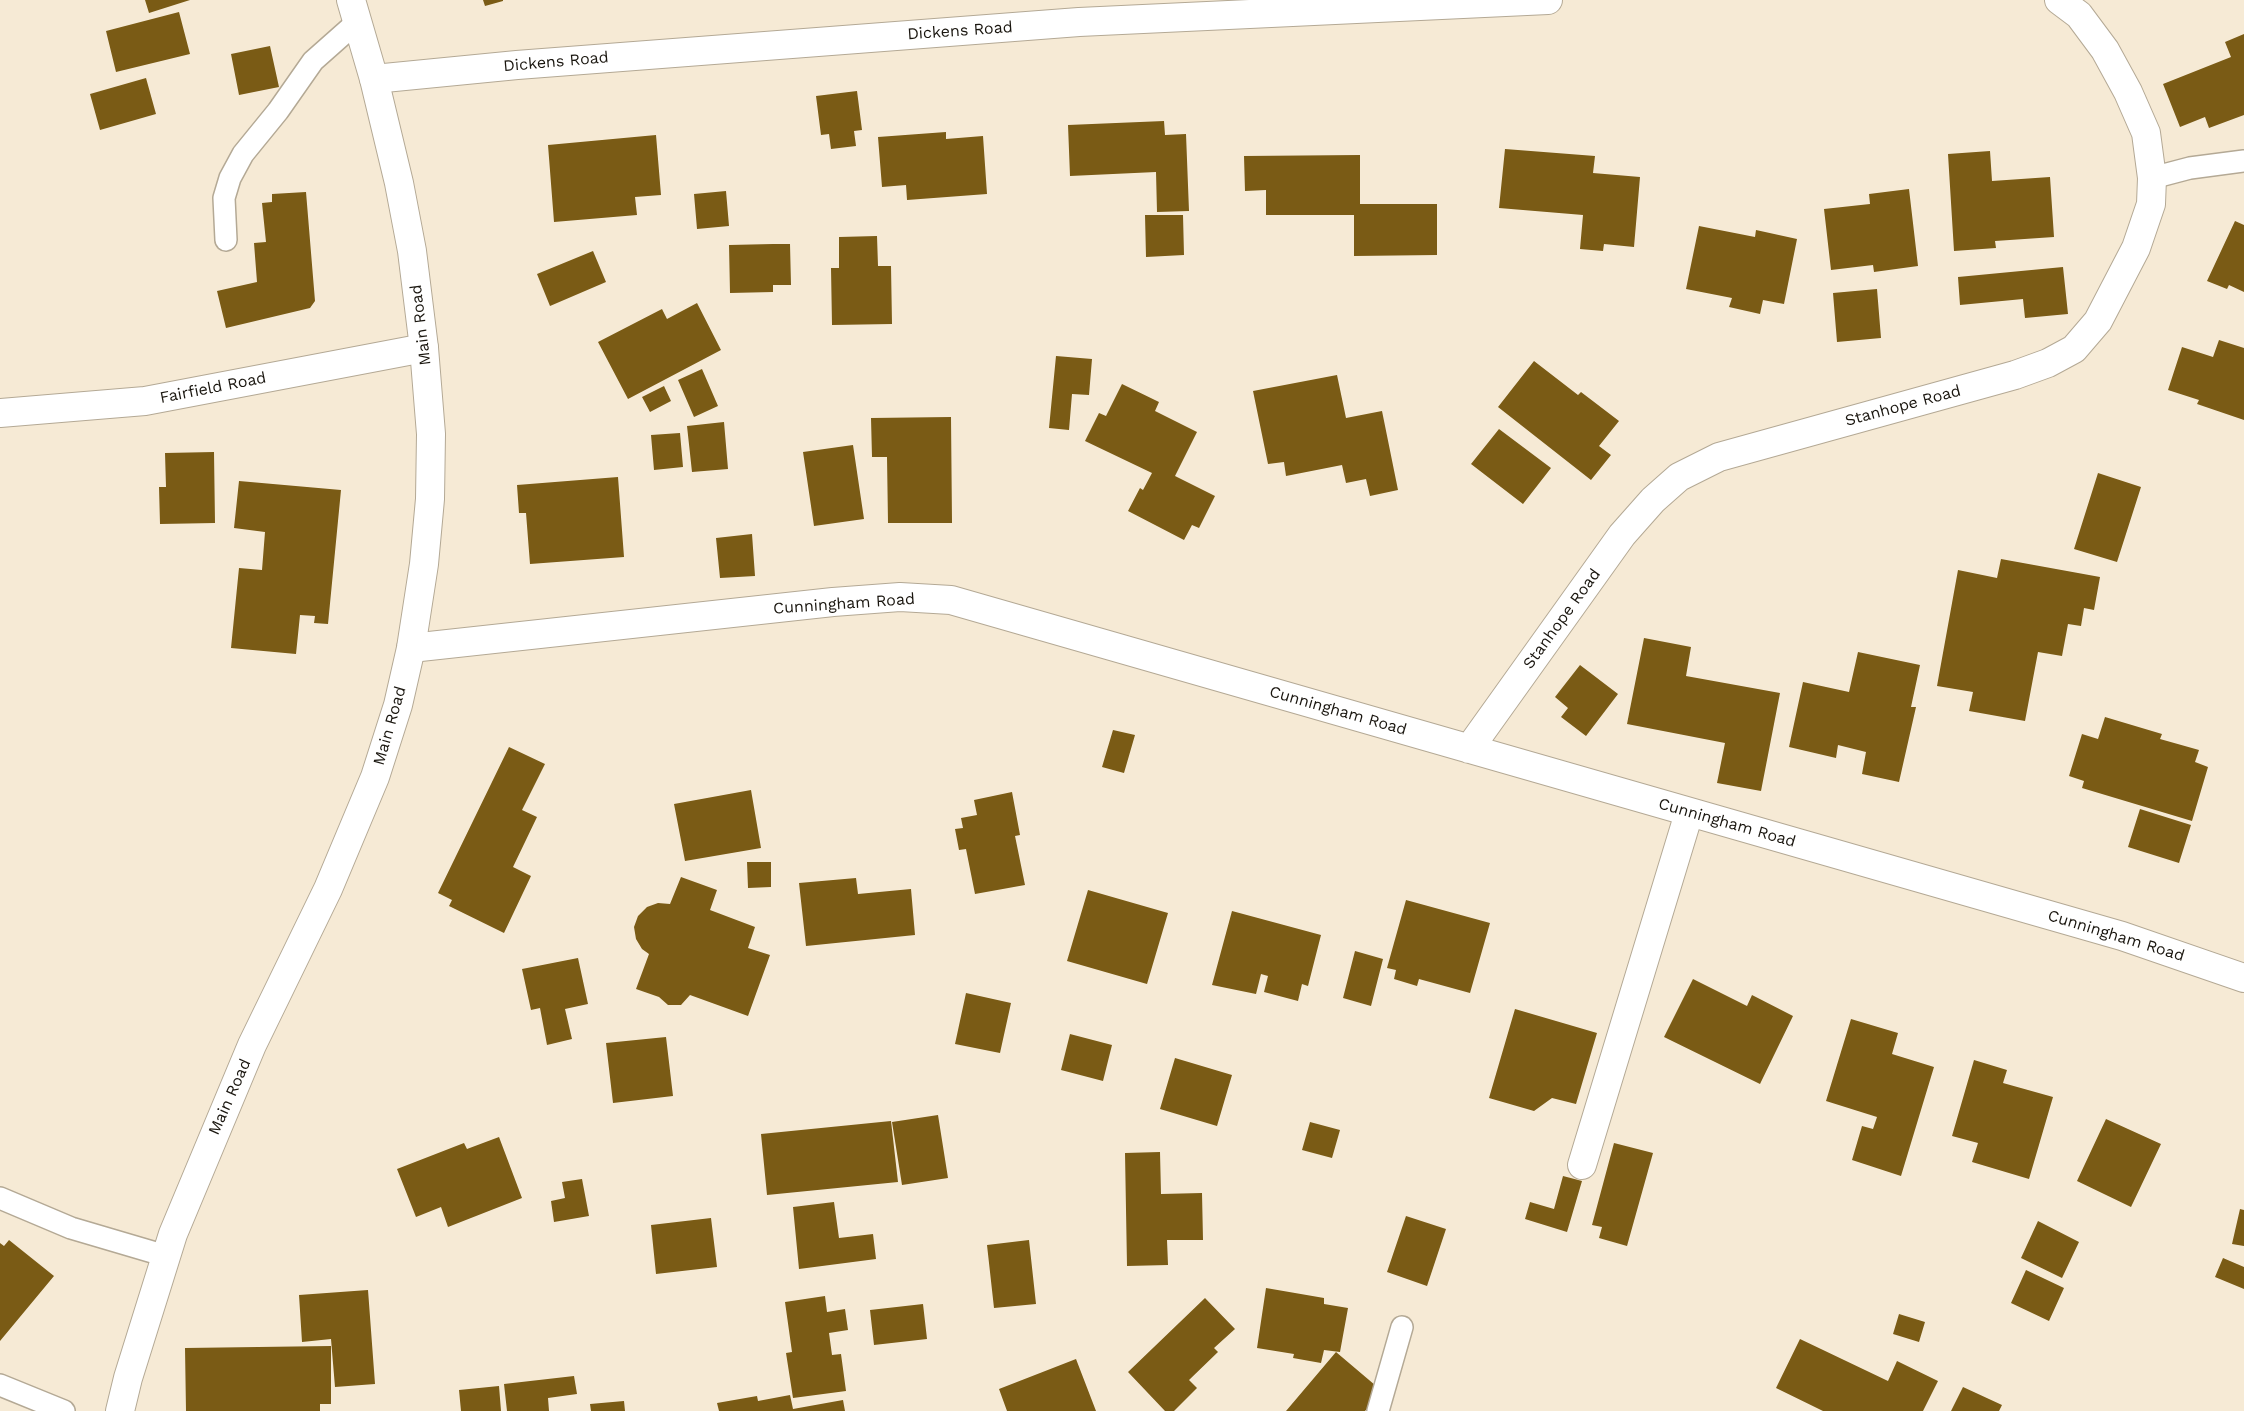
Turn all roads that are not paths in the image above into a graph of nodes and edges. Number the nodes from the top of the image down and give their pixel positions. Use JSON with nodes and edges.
{"nodes":[{"id":1,"x":1548,"y":0,"type":"edge"},
{"id":2,"x":2059,"y":0,"type":"edge"},
{"id":3,"x":354,"y":11,"type":"edge"},
{"id":4,"x":1079,"y":11,"type":"edge"},
{"id":5,"x":374,"y":79,"type":"junction"},
{"id":6,"x":2244,"y":161,"type":"edge"},
{"id":7,"x":2152,"y":178,"type":"junction"},
{"id":8,"x":226,"y":240,"type":"dead end"},
{"id":9,"x":424,"y":348,"type":"junction"},
{"id":10,"x":0,"y":413,"type":"edge"},
{"id":11,"x":411,"y":648,"type":"junction"},
{"id":12,"x":1468,"y":749,"type":"junction"},
{"id":13,"x":1690,"y":813,"type":"junction"},
{"id":14,"x":2244,"y":978,"type":"edge"},
{"id":15,"x":1582,"y":1165,"type":"dead end"},
{"id":16,"x":0,"y":1198,"type":"edge"},
{"id":17,"x":166,"y":1256,"type":"junction"},
{"id":18,"x":1402,"y":1327,"type":"dead end"},
{"id":19,"x":0,"y":1385,"type":"edge"},
{"id":20,"x":64,"y":1411,"type":"edge"},
{"id":21,"x":120,"y":1411,"type":"edge"},
{"id":22,"x":1378,"y":1411,"type":"edge"}],
"edges":[{"from":1,"to":4,"type":"street","name":"Dickens Road"},
{"from":2,"to":7,"type":"street","name":"Stanhope Road"},
{"from":3,"to":5,"type":"street","name":"Main Road"},
{"from":3,"to":8,"type":"lane"},
{"from":4,"to":5,"type":"street","name":"Dickens Road"},
{"from":5,"to":9,"type":"street","name":"Main Road"},
{"from":6,"to":7,"type":"lane"},
{"from":7,"to":12,"type":"street","name":"Stanhope Road"},
{"from":9,"to":10,"type":"street","name":"Fairfield Road"},
{"from":9,"to":11,"type":"street","name":"Main Road"},
{"from":11,"to":12,"type":"street","name":"Cunningham Road"},
{"from":11,"to":17,"type":"street","name":"Main Road"},
{"from":12,"to":13,"type":"street","name":"Cunningham Road"},
{"from":13,"to":14,"type":"street","name":"Cunningham Road"},
{"from":13,"to":15,"type":"street"},
{"from":16,"to":17,"type":"lane"},
{"from":17,"to":21,"type":"street","name":"Main Road"},
{"from":18,"to":22,"type":"lane"},
{"from":19,"to":20,"type":"lane"}]}
